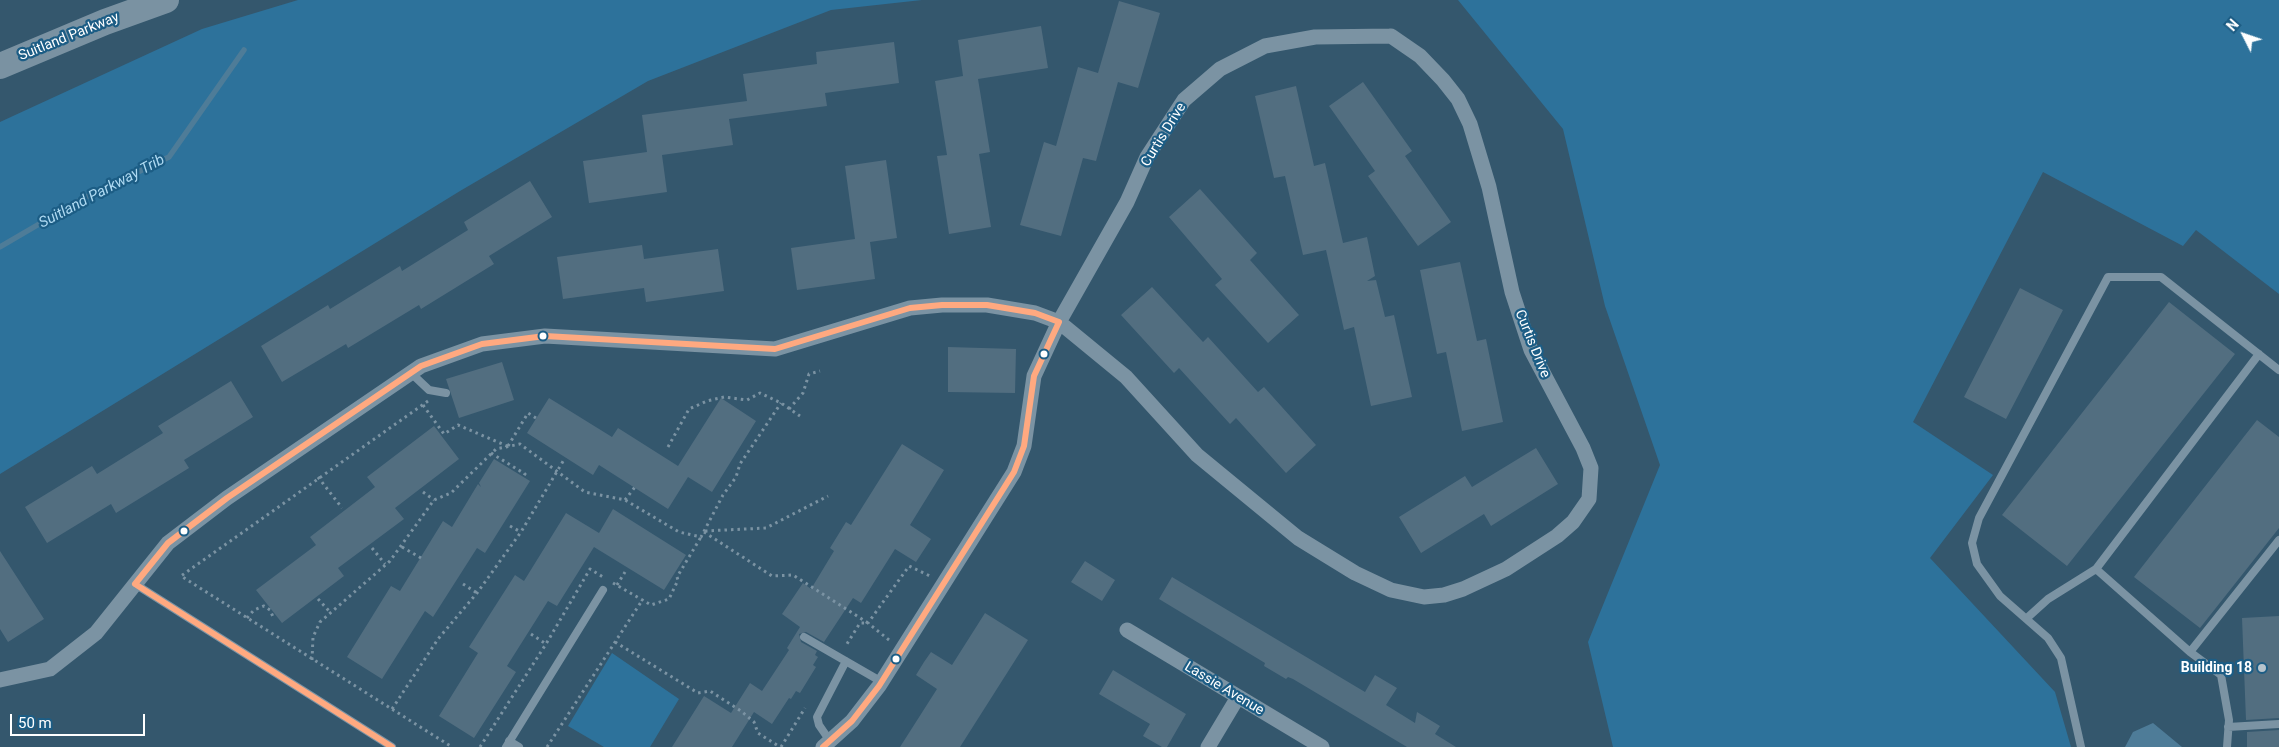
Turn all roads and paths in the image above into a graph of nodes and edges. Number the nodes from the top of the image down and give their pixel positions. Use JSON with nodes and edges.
{"nodes":[{"id":1,"x":166,"y":0,"type":"edge"},
{"id":2,"x":0,"y":66,"type":"edge"},
{"id":3,"x":1060,"y":322,"type":"junction"},
{"id":4,"x":2259,"y":354,"type":"junction"},
{"id":5,"x":2279,"y":370,"type":"edge"},
{"id":6,"x":820,"y":371,"type":"dead end"},
{"id":7,"x":411,"y":373,"type":"junction"},
{"id":8,"x":437,"y":392,"type":"junction"},
{"id":9,"x":446,"y":393,"type":"dead end"},
{"id":10,"x":781,"y":403,"type":"junction"},
{"id":11,"x":423,"y":405,"type":"junction"},
{"id":12,"x":790,"y":409,"type":"junction"},
{"id":13,"x":800,"y":416,"type":"dead end"},
{"id":14,"x":536,"y":418,"type":"dead end"},
{"id":15,"x":508,"y":446,"type":"junction"},
{"id":16,"x":668,"y":447,"type":"dead end"},
{"id":17,"x":491,"y":453,"type":"junction"},
{"id":18,"x":565,"y":458,"type":"dead end"},
{"id":19,"x":557,"y":473,"type":"junction"},
{"id":20,"x":318,"y":477,"type":"junction"},
{"id":21,"x":523,"y":477,"type":"dead end"},
{"id":22,"x":635,"y":487,"type":"dead end"},
{"id":23,"x":423,"y":492,"type":"dead end"},
{"id":24,"x":828,"y":496,"type":"dead end"},
{"id":25,"x":434,"y":500,"type":"junction"},
{"id":26,"x":625,"y":500,"type":"junction"},
{"id":27,"x":342,"y":508,"type":"dead end"},
{"id":28,"x":510,"y":526,"type":"dead end"},
{"id":29,"x":521,"y":532,"type":"junction"},
{"id":30,"x":704,"y":532,"type":"junction"},
{"id":31,"x":701,"y":537,"type":"junction"},
{"id":32,"x":2279,"y":540,"type":"edge"},
{"id":33,"x":402,"y":547,"type":"junction"},
{"id":34,"x":372,"y":548,"type":"dead end"},
{"id":35,"x":421,"y":558,"type":"dead end"},
{"id":36,"x":385,"y":564,"type":"junction"},
{"id":37,"x":937,"y":569,"type":"dead end"},
{"id":38,"x":2096,"y":569,"type":"junction"},
{"id":39,"x":625,"y":572,"type":"dead end"},
{"id":40,"x":135,"y":584,"type":"junction"},
{"id":41,"x":463,"y":584,"type":"dead end"},
{"id":42,"x":618,"y":586,"type":"junction"},
{"id":43,"x":603,"y":590,"type":"dead end"},
{"id":44,"x":477,"y":593,"type":"junction"},
{"id":45,"x":318,"y":599,"type":"dead end"},
{"id":46,"x":643,"y":599,"type":"junction"},
{"id":47,"x":330,"y":612,"type":"junction"},
{"id":48,"x":247,"y":618,"type":"junction"},
{"id":49,"x":2027,"y":618,"type":"junction"},
{"id":50,"x":274,"y":619,"type":"dead end"},
{"id":51,"x":1127,"y":630,"type":"dead end"},
{"id":52,"x":531,"y":634,"type":"dead end"},
{"id":53,"x":804,"y":637,"type":"dead end"},
{"id":54,"x":615,"y":642,"type":"junction"},
{"id":55,"x":546,"y":644,"type":"junction"},
{"id":56,"x":886,"y":647,"type":"dead end"},
{"id":57,"x":844,"y":648,"type":"dead end"},
{"id":58,"x":2190,"y":652,"type":"junction"},
{"id":59,"x":852,"y":653,"type":"dead end"},
{"id":60,"x":312,"y":660,"type":"junction"},
{"id":61,"x":846,"y":661,"type":"junction"},
{"id":62,"x":0,"y":680,"type":"edge"},
{"id":63,"x":882,"y":682,"type":"junction"},
{"id":64,"x":1238,"y":697,"type":"junction"},
{"id":65,"x":392,"y":710,"type":"junction"},
{"id":66,"x":2279,"y":724,"type":"edge"},
{"id":67,"x":2228,"y":728,"type":"junction"},
{"id":68,"x":508,"y":744,"type":"edge"},
{"id":69,"x":826,"y":744,"type":"edge"},
{"id":70,"x":392,"y":747,"type":"edge"},
{"id":71,"x":452,"y":747,"type":"edge"},
{"id":72,"x":480,"y":747,"type":"edge"},
{"id":73,"x":518,"y":747,"type":"edge"},
{"id":74,"x":547,"y":747,"type":"edge"},
{"id":75,"x":780,"y":747,"type":"edge"},
{"id":76,"x":1208,"y":747,"type":"edge"},
{"id":77,"x":1322,"y":747,"type":"edge"},
{"id":78,"x":2081,"y":747,"type":"edge"},
{"id":79,"x":2227,"y":747,"type":"edge"}],
"edges":[{"from":1,"to":2,"type":"highway","name":"Suitland Parkway"},
{"from":3,"to":3,"type":"street","name":"Curtis Drive"},
{"from":3,"to":7,"type":"street","name":"Curtis Drive"},
{"from":3,"to":63,"type":"street","name":"Curtis Drive"},
{"from":4,"to":5,"type":"lane"},
{"from":4,"to":38,"type":"lane"},
{"from":4,"to":49,"type":"lane"},
{"from":6,"to":12,"type":"path"},
{"from":7,"to":8,"type":"lane"},
{"from":7,"to":40,"type":"street","name":"Curtis Drive"},
{"from":8,"to":9,"type":"lane"},
{"from":8,"to":11,"type":"path"},
{"from":10,"to":12,"type":"path"},
{"from":10,"to":16,"type":"path"},
{"from":10,"to":30,"type":"path"},
{"from":11,"to":15,"type":"path"},
{"from":11,"to":20,"type":"path"},
{"from":12,"to":13,"type":"path"},
{"from":14,"to":15,"type":"path"},
{"from":15,"to":17,"type":"path"},
{"from":15,"to":19,"type":"path"},
{"from":17,"to":21,"type":"path"},
{"from":17,"to":25,"type":"path"},
{"from":18,"to":19,"type":"path"},
{"from":19,"to":26,"type":"path"},
{"from":19,"to":29,"type":"path"},
{"from":20,"to":27,"type":"path"},
{"from":20,"to":48,"type":"path"},
{"from":22,"to":26,"type":"path"},
{"from":23,"to":25,"type":"path"},
{"from":24,"to":30,"type":"path"},
{"from":25,"to":33,"type":"path"},
{"from":26,"to":31,"type":"path"},
{"from":28,"to":29,"type":"path"},
{"from":29,"to":44,"type":"path"},
{"from":30,"to":31,"type":"path"},
{"from":31,"to":46,"type":"path"},
{"from":32,"to":58,"type":"lane"},
{"from":33,"to":35,"type":"path"},
{"from":33,"to":36,"type":"path"},
{"from":34,"to":36,"type":"path"},
{"from":36,"to":47,"type":"path"},
{"from":37,"to":56,"type":"path"},
{"from":38,"to":49,"type":"lane"},
{"from":38,"to":58,"type":"lane"},
{"from":39,"to":42,"type":"path"},
{"from":40,"to":62,"type":"street","name":"Curtis Drive"},
{"from":40,"to":70,"type":"lane"},
{"from":41,"to":44,"type":"path"},
{"from":42,"to":46,"type":"path"},
{"from":42,"to":55,"type":"path"},
{"from":43,"to":68,"type":"lane"},
{"from":44,"to":65,"type":"path"},
{"from":45,"to":47,"type":"path"},
{"from":46,"to":54,"type":"path"},
{"from":47,"to":60,"type":"path"},
{"from":48,"to":50,"type":"path"},
{"from":48,"to":60,"type":"path"},
{"from":49,"to":78,"type":"lane"},
{"from":51,"to":64,"type":"street","name":"Lassie Avenue"},
{"from":52,"to":55,"type":"path"},
{"from":53,"to":61,"type":"lane"},
{"from":54,"to":74,"type":"path"},
{"from":54,"to":75,"type":"path"},
{"from":55,"to":72,"type":"path"},
{"from":57,"to":59,"type":"path"},
{"from":58,"to":67,"type":"lane"},
{"from":60,"to":65,"type":"path"},
{"from":61,"to":63,"type":"lane"},
{"from":61,"to":69,"type":"lane"},
{"from":63,"to":69,"type":"street","name":"Curtis Drive"},
{"from":64,"to":76,"type":"street"},
{"from":64,"to":77,"type":"street","name":"Lassie Avenue"},
{"from":65,"to":71,"type":"path"},
{"from":66,"to":67,"type":"lane"},
{"from":67,"to":79,"type":"lane"},
{"from":68,"to":73,"type":"lane"}]}
